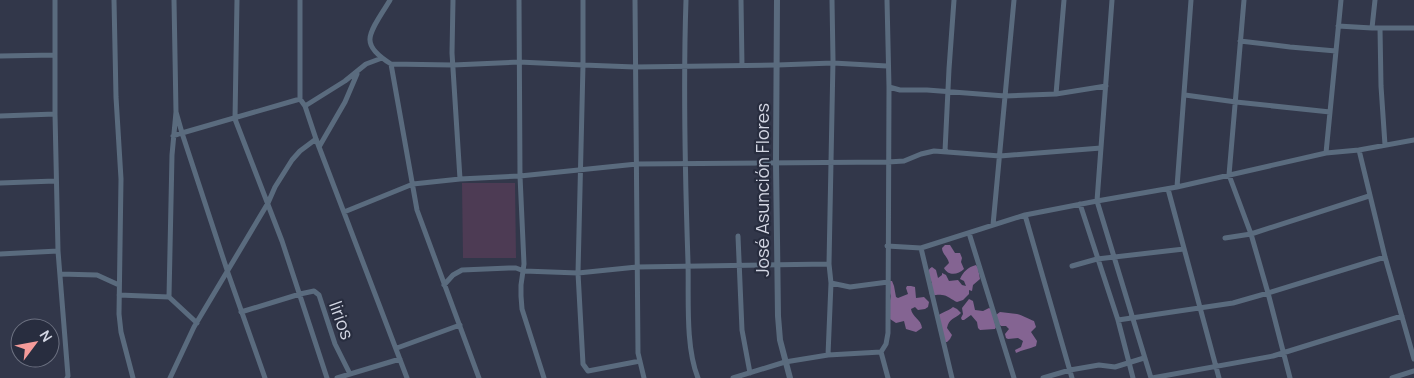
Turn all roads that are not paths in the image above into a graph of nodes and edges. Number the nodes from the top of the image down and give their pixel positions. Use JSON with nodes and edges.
{"nodes":[{"id":1,"x":55,"y":0,"type":"edge"},
{"id":2,"x":114,"y":0,"type":"edge"},
{"id":3,"x":174,"y":0,"type":"edge"},
{"id":4,"x":237,"y":0,"type":"edge"},
{"id":5,"x":300,"y":0,"type":"edge"},
{"id":6,"x":390,"y":0,"type":"edge"},
{"id":7,"x":453,"y":0,"type":"edge"},
{"id":8,"x":519,"y":0,"type":"edge"},
{"id":9,"x":583,"y":0,"type":"edge"},
{"id":10,"x":634,"y":0,"type":"edge"},
{"id":11,"x":686,"y":0,"type":"edge"},
{"id":12,"x":741,"y":0,"type":"edge"},
{"id":13,"x":776,"y":0,"type":"edge"},
{"id":14,"x":832,"y":0,"type":"edge"},
{"id":15,"x":887,"y":0,"type":"edge"},
{"id":16,"x":954,"y":0,"type":"edge"},
{"id":17,"x":1014,"y":0,"type":"edge"},
{"id":18,"x":1064,"y":0,"type":"edge"},
{"id":19,"x":1112,"y":0,"type":"edge"},
{"id":20,"x":1191,"y":0,"type":"edge"},
{"id":21,"x":1244,"y":0,"type":"edge"},
{"id":22,"x":1341,"y":0,"type":"edge"},
{"id":23,"x":1375,"y":0,"type":"edge"},
{"id":24,"x":1338,"y":26,"type":"junction"},
{"id":25,"x":1372,"y":28,"type":"junction"},
{"id":26,"x":1380,"y":28,"type":"junction"},
{"id":27,"x":1414,"y":28,"type":"edge"},
{"id":28,"x":1240,"y":41,"type":"junction"},
{"id":29,"x":1336,"y":51,"type":"junction"},
{"id":30,"x":55,"y":55,"type":"junction"},
{"id":31,"x":0,"y":56,"type":"edge"},
{"id":32,"x":382,"y":58,"type":"junction"},
{"id":33,"x":519,"y":62,"type":"junction"},
{"id":34,"x":833,"y":63,"type":"junction"},
{"id":35,"x":391,"y":64,"type":"junction"},
{"id":36,"x":453,"y":65,"type":"junction"},
{"id":37,"x":583,"y":65,"type":"junction"},
{"id":38,"x":684,"y":66,"type":"junction"},
{"id":39,"x":742,"y":66,"type":"junction"},
{"id":40,"x":777,"y":66,"type":"junction"},
{"id":41,"x":887,"y":66,"type":"junction"},
{"id":42,"x":634,"y":67,"type":"junction"},
{"id":43,"x":358,"y":71,"type":"junction"},
{"id":44,"x":1106,"y":86,"type":"junction"},
{"id":45,"x":889,"y":87,"type":"junction"},
{"id":46,"x":948,"y":91,"type":"junction"},
{"id":47,"x":1056,"y":94,"type":"junction"},
{"id":48,"x":1185,"y":95,"type":"junction"},
{"id":49,"x":1005,"y":96,"type":"junction"},
{"id":50,"x":300,"y":99,"type":"junction"},
{"id":51,"x":1236,"y":102,"type":"junction"},
{"id":52,"x":305,"y":106,"type":"junction"},
{"id":53,"x":176,"y":112,"type":"junction"},
{"id":54,"x":1330,"y":112,"type":"junction"},
{"id":55,"x":55,"y":114,"type":"junction"},
{"id":56,"x":0,"y":116,"type":"edge"},
{"id":57,"x":235,"y":118,"type":"junction"},
{"id":58,"x":182,"y":133,"type":"junction"},
{"id":59,"x":173,"y":136,"type":"junction"},
{"id":60,"x":316,"y":139,"type":"junction"},
{"id":61,"x":1414,"y":140,"type":"edge"},
{"id":62,"x":1385,"y":144,"type":"junction"},
{"id":63,"x":318,"y":147,"type":"junction"},
{"id":64,"x":1101,"y":148,"type":"junction"},
{"id":65,"x":1359,"y":150,"type":"junction"},
{"id":66,"x":945,"y":151,"type":"junction"},
{"id":67,"x":1326,"y":153,"type":"junction"},
{"id":68,"x":1000,"y":156,"type":"junction"},
{"id":69,"x":776,"y":162,"type":"junction"},
{"id":70,"x":832,"y":162,"type":"junction"},
{"id":71,"x":888,"y":162,"type":"junction"},
{"id":72,"x":685,"y":163,"type":"junction"},
{"id":73,"x":636,"y":164,"type":"junction"},
{"id":74,"x":582,"y":169,"type":"junction"},
{"id":75,"x":1229,"y":175,"type":"junction"},
{"id":76,"x":520,"y":176,"type":"junction"},
{"id":77,"x":460,"y":179,"type":"junction"},
{"id":78,"x":55,"y":181,"type":"junction"},
{"id":79,"x":0,"y":183,"type":"edge"},
{"id":80,"x":413,"y":184,"type":"junction"},
{"id":81,"x":1177,"y":187,"type":"junction"},
{"id":82,"x":1168,"y":189,"type":"junction"},
{"id":83,"x":1369,"y":196,"type":"junction"},
{"id":84,"x":1096,"y":200,"type":"junction"},
{"id":85,"x":268,"y":203,"type":"junction"},
{"id":86,"x":1080,"y":204,"type":"junction"},
{"id":87,"x":344,"y":212,"type":"junction"},
{"id":88,"x":1026,"y":215,"type":"junction"},
{"id":89,"x":993,"y":224,"type":"junction"},
{"id":90,"x":969,"y":233,"type":"junction"},
{"id":91,"x":1251,"y":234,"type":"junction"},
{"id":92,"x":738,"y":236,"type":"dead end"},
{"id":93,"x":1225,"y":238,"type":"dead end"},
{"id":94,"x":887,"y":246,"type":"junction"},
{"id":95,"x":921,"y":248,"type":"junction"},
{"id":96,"x":1184,"y":249,"type":"junction"},
{"id":97,"x":58,"y":251,"type":"junction"},
{"id":98,"x":0,"y":254,"type":"edge"},
{"id":99,"x":1385,"y":257,"type":"junction"},
{"id":100,"x":1114,"y":258,"type":"junction"},
{"id":101,"x":1097,"y":259,"type":"junction"},
{"id":102,"x":778,"y":264,"type":"junction"},
{"id":103,"x":830,"y":264,"type":"junction"},
{"id":104,"x":739,"y":265,"type":"junction"},
{"id":105,"x":688,"y":266,"type":"junction"},
{"id":106,"x":1072,"y":266,"type":"dead end"},
{"id":107,"x":638,"y":267,"type":"junction"},
{"id":108,"x":524,"y":271,"type":"junction"},
{"id":109,"x":228,"y":273,"type":"junction"},
{"id":110,"x":578,"y":273,"type":"junction"},
{"id":111,"x":60,"y":274,"type":"junction"},
{"id":112,"x":888,"y":282,"type":"junction"},
{"id":113,"x":831,"y":283,"type":"junction"},
{"id":114,"x":119,"y":285,"type":"junction"},
{"id":115,"x":444,"y":285,"type":"junction"},
{"id":116,"x":1268,"y":293,"type":"junction"},
{"id":117,"x":300,"y":294,"type":"junction"},
{"id":118,"x":119,"y":295,"type":"junction"},
{"id":119,"x":169,"y":297,"type":"junction"},
{"id":120,"x":1200,"y":308,"type":"junction"},
{"id":121,"x":242,"y":312,"type":"junction"},
{"id":122,"x":1402,"y":316,"type":"junction"},
{"id":123,"x":1132,"y":317,"type":"junction"},
{"id":124,"x":1118,"y":320,"type":"junction"},
{"id":125,"x":197,"y":323,"type":"junction"},
{"id":126,"x":460,"y":325,"type":"junction"},
{"id":127,"x":397,"y":348,"type":"junction"},
{"id":128,"x":881,"y":352,"type":"junction"},
{"id":129,"x":1282,"y":352,"type":"junction"},
{"id":130,"x":828,"y":355,"type":"junction"},
{"id":131,"x":1144,"y":358,"type":"junction"},
{"id":132,"x":400,"y":359,"type":"junction"},
{"id":133,"x":1414,"y":359,"type":"edge"},
{"id":134,"x":640,"y":361,"type":"junction"},
{"id":135,"x":786,"y":362,"type":"junction"},
{"id":136,"x":1128,"y":363,"type":"junction"},
{"id":137,"x":1216,"y":366,"type":"junction"},
{"id":138,"x":1070,"y":370,"type":"junction"},
{"id":139,"x":1414,"y":372,"type":"edge"},
{"id":140,"x":750,"y":373,"type":"junction"},
{"id":141,"x":350,"y":374,"type":"junction"},
{"id":142,"x":67,"y":378,"type":"edge"},
{"id":143,"x":133,"y":378,"type":"edge"},
{"id":144,"x":170,"y":378,"type":"edge"},
{"id":145,"x":265,"y":378,"type":"edge"},
{"id":146,"x":327,"y":378,"type":"edge"},
{"id":147,"x":337,"y":378,"type":"edge"},
{"id":148,"x":407,"y":378,"type":"edge"},
{"id":149,"x":479,"y":378,"type":"edge"},
{"id":150,"x":544,"y":378,"type":"edge"},
{"id":151,"x":644,"y":378,"type":"edge"},
{"id":152,"x":698,"y":378,"type":"edge"},
{"id":153,"x":733,"y":378,"type":"edge"},
{"id":154,"x":790,"y":378,"type":"edge"},
{"id":155,"x":888,"y":378,"type":"edge"},
{"id":156,"x":952,"y":378,"type":"edge"},
{"id":157,"x":1014,"y":378,"type":"edge"},
{"id":158,"x":1043,"y":378,"type":"edge"},
{"id":159,"x":1072,"y":378,"type":"edge"},
{"id":160,"x":1133,"y":378,"type":"edge"},
{"id":161,"x":1151,"y":378,"type":"edge"},
{"id":162,"x":1218,"y":378,"type":"edge"},
{"id":163,"x":1290,"y":378,"type":"edge"},
{"id":164,"x":1392,"y":378,"type":"edge"}],
"edges":[{"from":1,"to":30,"type":"street"},
{"from":2,"to":114,"type":"street"},
{"from":3,"to":53,"type":"street"},
{"from":4,"to":57,"type":"street"},
{"from":5,"to":50,"type":"street"},
{"from":6,"to":32,"type":"street"},
{"from":7,"to":36,"type":"street"},
{"from":8,"to":33,"type":"street"},
{"from":9,"to":37,"type":"street"},
{"from":10,"to":42,"type":"street"},
{"from":11,"to":38,"type":"street"},
{"from":12,"to":39,"type":"street"},
{"from":13,"to":40,"type":"street","name":"José Asunción Flores"},
{"from":14,"to":34,"type":"street"},
{"from":15,"to":41,"type":"street"},
{"from":16,"to":46,"type":"street"},
{"from":17,"to":49,"type":"street"},
{"from":18,"to":47,"type":"street"},
{"from":19,"to":44,"type":"street"},
{"from":20,"to":48,"type":"street"},
{"from":21,"to":28,"type":"street"},
{"from":22,"to":24,"type":"street"},
{"from":23,"to":25,"type":"street"},
{"from":24,"to":25,"type":"street"},
{"from":24,"to":29,"type":"street"},
{"from":25,"to":26,"type":"street"},
{"from":26,"to":27,"type":"street"},
{"from":26,"to":62,"type":"street"},
{"from":28,"to":29,"type":"street"},
{"from":28,"to":51,"type":"street"},
{"from":29,"to":54,"type":"street"},
{"from":30,"to":31,"type":"street"},
{"from":30,"to":55,"type":"street"},
{"from":32,"to":35,"type":"street"},
{"from":32,"to":43,"type":"street"},
{"from":33,"to":36,"type":"street"},
{"from":33,"to":37,"type":"street"},
{"from":33,"to":76,"type":"street"},
{"from":34,"to":40,"type":"street"},
{"from":34,"to":41,"type":"street"},
{"from":34,"to":70,"type":"street"},
{"from":35,"to":36,"type":"street"},
{"from":35,"to":80,"type":"street"},
{"from":36,"to":77,"type":"street"},
{"from":37,"to":42,"type":"street"},
{"from":37,"to":74,"type":"street"},
{"from":38,"to":39,"type":"street"},
{"from":38,"to":42,"type":"street"},
{"from":38,"to":72,"type":"street"},
{"from":39,"to":40,"type":"street"},
{"from":40,"to":69,"type":"street","name":"José Asunción Flores"},
{"from":41,"to":45,"type":"street"},
{"from":42,"to":73,"type":"street"},
{"from":43,"to":52,"type":"street"},
{"from":43,"to":63,"type":"street"},
{"from":44,"to":47,"type":"street"},
{"from":44,"to":64,"type":"street"},
{"from":45,"to":46,"type":"street"},
{"from":45,"to":71,"type":"street"},
{"from":46,"to":49,"type":"street"},
{"from":46,"to":66,"type":"street"},
{"from":47,"to":49,"type":"street"},
{"from":48,"to":51,"type":"street"},
{"from":48,"to":81,"type":"street"},
{"from":49,"to":68,"type":"street"},
{"from":50,"to":52,"type":"street"},
{"from":50,"to":57,"type":"street"},
{"from":51,"to":54,"type":"street"},
{"from":51,"to":75,"type":"street"},
{"from":52,"to":60,"type":"street"},
{"from":53,"to":58,"type":"street"},
{"from":53,"to":59,"type":"street"},
{"from":54,"to":67,"type":"street"},
{"from":55,"to":56,"type":"street"},
{"from":55,"to":78,"type":"street"},
{"from":57,"to":58,"type":"street"},
{"from":57,"to":85,"type":"street"},
{"from":58,"to":59,"type":"street"},
{"from":58,"to":109,"type":"street"},
{"from":59,"to":119,"type":"street"},
{"from":60,"to":63,"type":"street"},
{"from":60,"to":85,"type":"street"},
{"from":61,"to":62,"type":"street"},
{"from":62,"to":65,"type":"street"},
{"from":63,"to":87,"type":"street"},
{"from":64,"to":68,"type":"street"},
{"from":64,"to":84,"type":"street"},
{"from":65,"to":67,"type":"street"},
{"from":65,"to":83,"type":"street"},
{"from":66,"to":68,"type":"street"},
{"from":66,"to":71,"type":"street"},
{"from":67,"to":75,"type":"street"},
{"from":68,"to":89,"type":"street"},
{"from":69,"to":70,"type":"street"},
{"from":69,"to":72,"type":"street"},
{"from":69,"to":102,"type":"street","name":"José Asunción Flores"},
{"from":70,"to":71,"type":"street"},
{"from":70,"to":103,"type":"street"},
{"from":71,"to":94,"type":"street"},
{"from":72,"to":73,"type":"street"},
{"from":72,"to":105,"type":"street"},
{"from":73,"to":74,"type":"street"},
{"from":73,"to":107,"type":"street"},
{"from":74,"to":76,"type":"street"},
{"from":74,"to":110,"type":"street"},
{"from":75,"to":81,"type":"street"},
{"from":75,"to":91,"type":"street"},
{"from":76,"to":77,"type":"street"},
{"from":76,"to":108,"type":"street"},
{"from":77,"to":80,"type":"street"},
{"from":78,"to":79,"type":"street"},
{"from":78,"to":97,"type":"street"},
{"from":80,"to":87,"type":"street"},
{"from":80,"to":115,"type":"street"},
{"from":81,"to":82,"type":"street"},
{"from":82,"to":84,"type":"street"},
{"from":82,"to":96,"type":"street"},
{"from":83,"to":91,"type":"street"},
{"from":83,"to":99,"type":"street"},
{"from":84,"to":86,"type":"street"},
{"from":84,"to":100,"type":"street"},
{"from":85,"to":109,"type":"street"},
{"from":85,"to":117,"type":"street"},
{"from":86,"to":88,"type":"street"},
{"from":86,"to":101,"type":"street"},
{"from":87,"to":127,"type":"street"},
{"from":88,"to":89,"type":"street"},
{"from":88,"to":138,"type":"street"},
{"from":89,"to":90,"type":"street"},
{"from":90,"to":95,"type":"street"},
{"from":90,"to":157,"type":"street"},
{"from":91,"to":93,"type":"street"},
{"from":91,"to":116,"type":"street"},
{"from":92,"to":104,"type":"street"},
{"from":94,"to":95,"type":"street"},
{"from":94,"to":112,"type":"street"},
{"from":95,"to":156,"type":"street"},
{"from":96,"to":100,"type":"street"},
{"from":96,"to":120,"type":"street"},
{"from":97,"to":98,"type":"street"},
{"from":97,"to":111,"type":"street"},
{"from":99,"to":116,"type":"street"},
{"from":99,"to":122,"type":"street"},
{"from":100,"to":101,"type":"street"},
{"from":100,"to":123,"type":"street"},
{"from":101,"to":106,"type":"street"},
{"from":101,"to":124,"type":"street"},
{"from":102,"to":103,"type":"street"},
{"from":102,"to":104,"type":"street"},
{"from":102,"to":135,"type":"street","name":"José Asunción Flores"},
{"from":103,"to":113,"type":"street"},
{"from":104,"to":105,"type":"street"},
{"from":104,"to":140,"type":"street"},
{"from":105,"to":107,"type":"street"},
{"from":105,"to":152,"type":"street"},
{"from":107,"to":110,"type":"street"},
{"from":107,"to":134,"type":"street"},
{"from":108,"to":110,"type":"street"},
{"from":108,"to":115,"type":"street"},
{"from":108,"to":150,"type":"street"},
{"from":109,"to":121,"type":"street"},
{"from":109,"to":125,"type":"street"},
{"from":110,"to":134,"type":"street"},
{"from":111,"to":114,"type":"street"},
{"from":111,"to":142,"type":"street"},
{"from":112,"to":113,"type":"street"},
{"from":112,"to":128,"type":"street"},
{"from":113,"to":130,"type":"street"},
{"from":114,"to":118,"type":"street"},
{"from":115,"to":126,"type":"street"},
{"from":116,"to":120,"type":"street"},
{"from":116,"to":129,"type":"street"},
{"from":117,"to":121,"type":"street"},
{"from":117,"to":141,"type":"street","name":"lirios"},
{"from":117,"to":146,"type":"street"},
{"from":118,"to":119,"type":"street"},
{"from":118,"to":143,"type":"street"},
{"from":119,"to":125,"type":"street"},
{"from":120,"to":123,"type":"street"},
{"from":120,"to":137,"type":"street"},
{"from":121,"to":145,"type":"street"},
{"from":122,"to":129,"type":"street"},
{"from":122,"to":133,"type":"street"},
{"from":123,"to":124,"type":"street"},
{"from":123,"to":131,"type":"street"},
{"from":124,"to":136,"type":"street"},
{"from":125,"to":144,"type":"street"},
{"from":126,"to":127,"type":"street"},
{"from":126,"to":149,"type":"street"},
{"from":127,"to":132,"type":"street"},
{"from":128,"to":130,"type":"street"},
{"from":128,"to":155,"type":"street"},
{"from":129,"to":137,"type":"street"},
{"from":129,"to":163,"type":"street"},
{"from":130,"to":135,"type":"street"},
{"from":131,"to":136,"type":"street"},
{"from":131,"to":161,"type":"street"},
{"from":132,"to":141,"type":"street"},
{"from":132,"to":148,"type":"street"},
{"from":134,"to":151,"type":"street"},
{"from":135,"to":140,"type":"street"},
{"from":135,"to":154,"type":"street","name":"José Asunción Flores"},
{"from":136,"to":138,"type":"street"},
{"from":136,"to":160,"type":"street"},
{"from":137,"to":161,"type":"street"},
{"from":137,"to":162,"type":"street"},
{"from":138,"to":158,"type":"street"},
{"from":138,"to":159,"type":"street"},
{"from":139,"to":164,"type":"street"},
{"from":140,"to":153,"type":"street"},
{"from":141,"to":147,"type":"street"}]}
